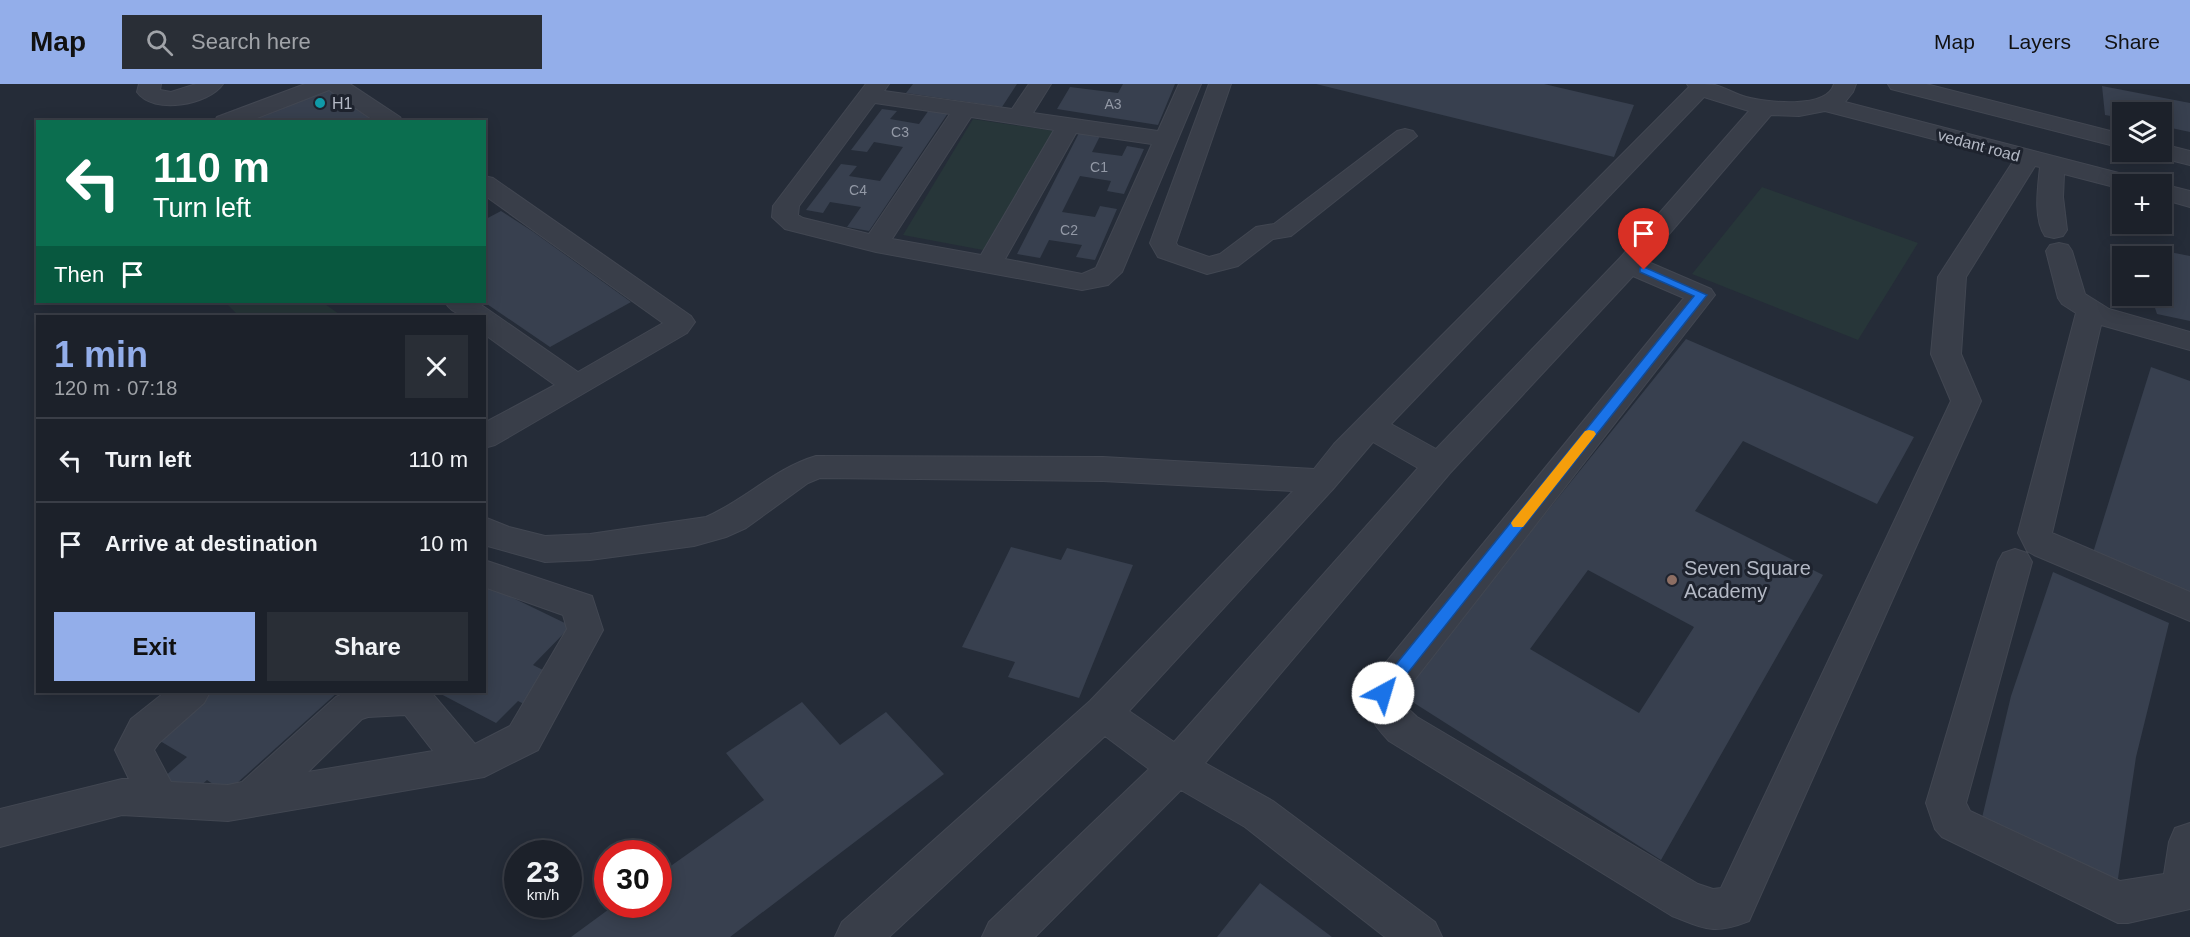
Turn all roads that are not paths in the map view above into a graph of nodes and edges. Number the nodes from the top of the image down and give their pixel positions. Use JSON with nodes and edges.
{"nodes":[{"id":1,"x":150,"y":84,"type":"edge"},
{"id":2,"x":325,"y":84,"type":"edge"},
{"id":3,"x":335,"y":84,"type":"edge"},
{"id":4,"x":1040,"y":84,"type":"edge"},
{"id":5,"x":1190,"y":84,"type":"edge"},
{"id":6,"x":1220,"y":84,"type":"edge"},
{"id":7,"x":1845,"y":84,"type":"edge"},
{"id":8,"x":1899,"y":84,"type":"edge"},
{"id":9,"x":213,"y":85,"type":"edge"},
{"id":10,"x":1700,"y":85,"type":"edge"},
{"id":11,"x":873,"y":89,"type":"edge"},
{"id":12,"x":1826,"y":104,"type":"junction"},
{"id":13,"x":1765,"y":107,"type":"junction"},
{"id":14,"x":965,"y":109,"type":"junction"},
{"id":15,"x":1019,"y":117,"type":"junction"},
{"id":16,"x":230,"y":120,"type":"edge"},
{"id":17,"x":389,"y":120,"type":"edge"},
{"id":18,"x":1069,"y":124,"type":"junction"},
{"id":19,"x":1405,"y":136,"type":"dead end"},
{"id":20,"x":2112,"y":138,"type":"edge"},
{"id":21,"x":1165,"y":139,"type":"junction"},
{"id":22,"x":2172,"y":154,"type":"edge"},
{"id":23,"x":2190,"y":158,"type":"edge"},
{"id":24,"x":2041,"y":161,"type":"junction"},
{"id":25,"x":2112,"y":179,"type":"edge"},
{"id":26,"x":490,"y":194,"type":"edge"},
{"id":27,"x":2172,"y":194,"type":"edge"},
{"id":28,"x":2190,"y":199,"type":"edge"},
{"id":29,"x":876,"y":244,"type":"junction"},
{"id":30,"x":989,"y":264,"type":"junction"},
{"id":31,"x":1629,"y":264,"type":"junction"},
{"id":32,"x":460,"y":303,"type":"edge"},
{"id":33,"x":2091,"y":310,"type":"junction"},
{"id":34,"x":478,"y":315,"type":"edge"},
{"id":35,"x":486,"y":321,"type":"edge"},
{"id":36,"x":2190,"y":341,"type":"edge"},
{"id":37,"x":577,"y":387,"type":"junction"},
{"id":38,"x":1370,"y":426,"type":"junction"},
{"id":39,"x":486,"y":437,"type":"edge"},
{"id":40,"x":1439,"y":465,"type":"junction"},
{"id":41,"x":1322,"y":481,"type":"junction"},
{"id":42,"x":486,"y":530,"type":"edge"},
{"id":43,"x":2014,"y":562,"type":"dead end"},
{"id":44,"x":486,"y":574,"type":"edge"},
{"id":45,"x":2190,"y":607,"type":"edge"},
{"id":46,"x":190,"y":693,"type":"edge"},
{"id":47,"x":1103,"y":713,"type":"junction"},
{"id":48,"x":466,"y":763,"type":"junction"},
{"id":49,"x":1177,"y":767,"type":"junction"},
{"id":50,"x":254,"y":798,"type":"junction"},
{"id":51,"x":160,"y":800,"type":"junction"},
{"id":52,"x":0,"y":828,"type":"edge"},
{"id":53,"x":2190,"y":842,"type":"edge"},
{"id":54,"x":2186,"y":893,"type":"edge"},
{"id":55,"x":857,"y":937,"type":"edge"},
{"id":56,"x":1004,"y":937,"type":"edge"},
{"id":57,"x":1420,"y":937,"type":"edge"}],
"edges":[{"from":1,"to":9,"type":"street"},
{"from":2,"to":16,"type":"street"},
{"from":3,"to":17,"type":"street"},
{"from":4,"to":15,"type":"street"},
{"from":5,"to":21,"type":"street"},
{"from":6,"to":19,"type":"street"},
{"from":7,"to":12,"type":"street"},
{"from":8,"to":20,"type":"street"},
{"from":10,"to":13,"type":"street"},
{"from":10,"to":38,"type":"street"},
{"from":11,"to":14,"type":"street"},
{"from":11,"to":29,"type":"street"},
{"from":12,"to":13,"type":"street"},
{"from":12,"to":24,"type":"street","name":"vedant road"},
{"from":13,"to":31,"type":"street"},
{"from":14,"to":15,"type":"street"},
{"from":14,"to":29,"type":"street"},
{"from":15,"to":18,"type":"street"},
{"from":18,"to":21,"type":"street"},
{"from":18,"to":30,"type":"street"},
{"from":21,"to":30,"type":"street"},
{"from":22,"to":23,"type":"street"},
{"from":24,"to":25,"type":"street","name":"vedant road"},
{"from":24,"to":31,"type":"street"},
{"from":24,"to":33,"type":"street"},
{"from":26,"to":37,"type":"street"},
{"from":27,"to":28,"type":"street"},
{"from":29,"to":30,"type":"street"},
{"from":31,"to":40,"type":"street"},
{"from":32,"to":34,"type":"street"},
{"from":33,"to":36,"type":"street"},
{"from":33,"to":45,"type":"street"},
{"from":35,"to":37,"type":"street"},
{"from":37,"to":39,"type":"street"},
{"from":38,"to":40,"type":"street"},
{"from":38,"to":41,"type":"street"},
{"from":40,"to":49,"type":"street"},
{"from":41,"to":42,"type":"street"},
{"from":41,"to":47,"type":"street"},
{"from":43,"to":54,"type":"street"},
{"from":44,"to":48,"type":"street"},
{"from":46,"to":51,"type":"street"},
{"from":47,"to":49,"type":"street"},
{"from":47,"to":55,"type":"street"},
{"from":48,"to":50,"type":"street"},
{"from":48,"to":50,"type":"street"},
{"from":49,"to":56,"type":"street"},
{"from":49,"to":57,"type":"street"},
{"from":50,"to":51,"type":"street"},
{"from":51,"to":52,"type":"street"},
{"from":53,"to":54,"type":"street"}]}
